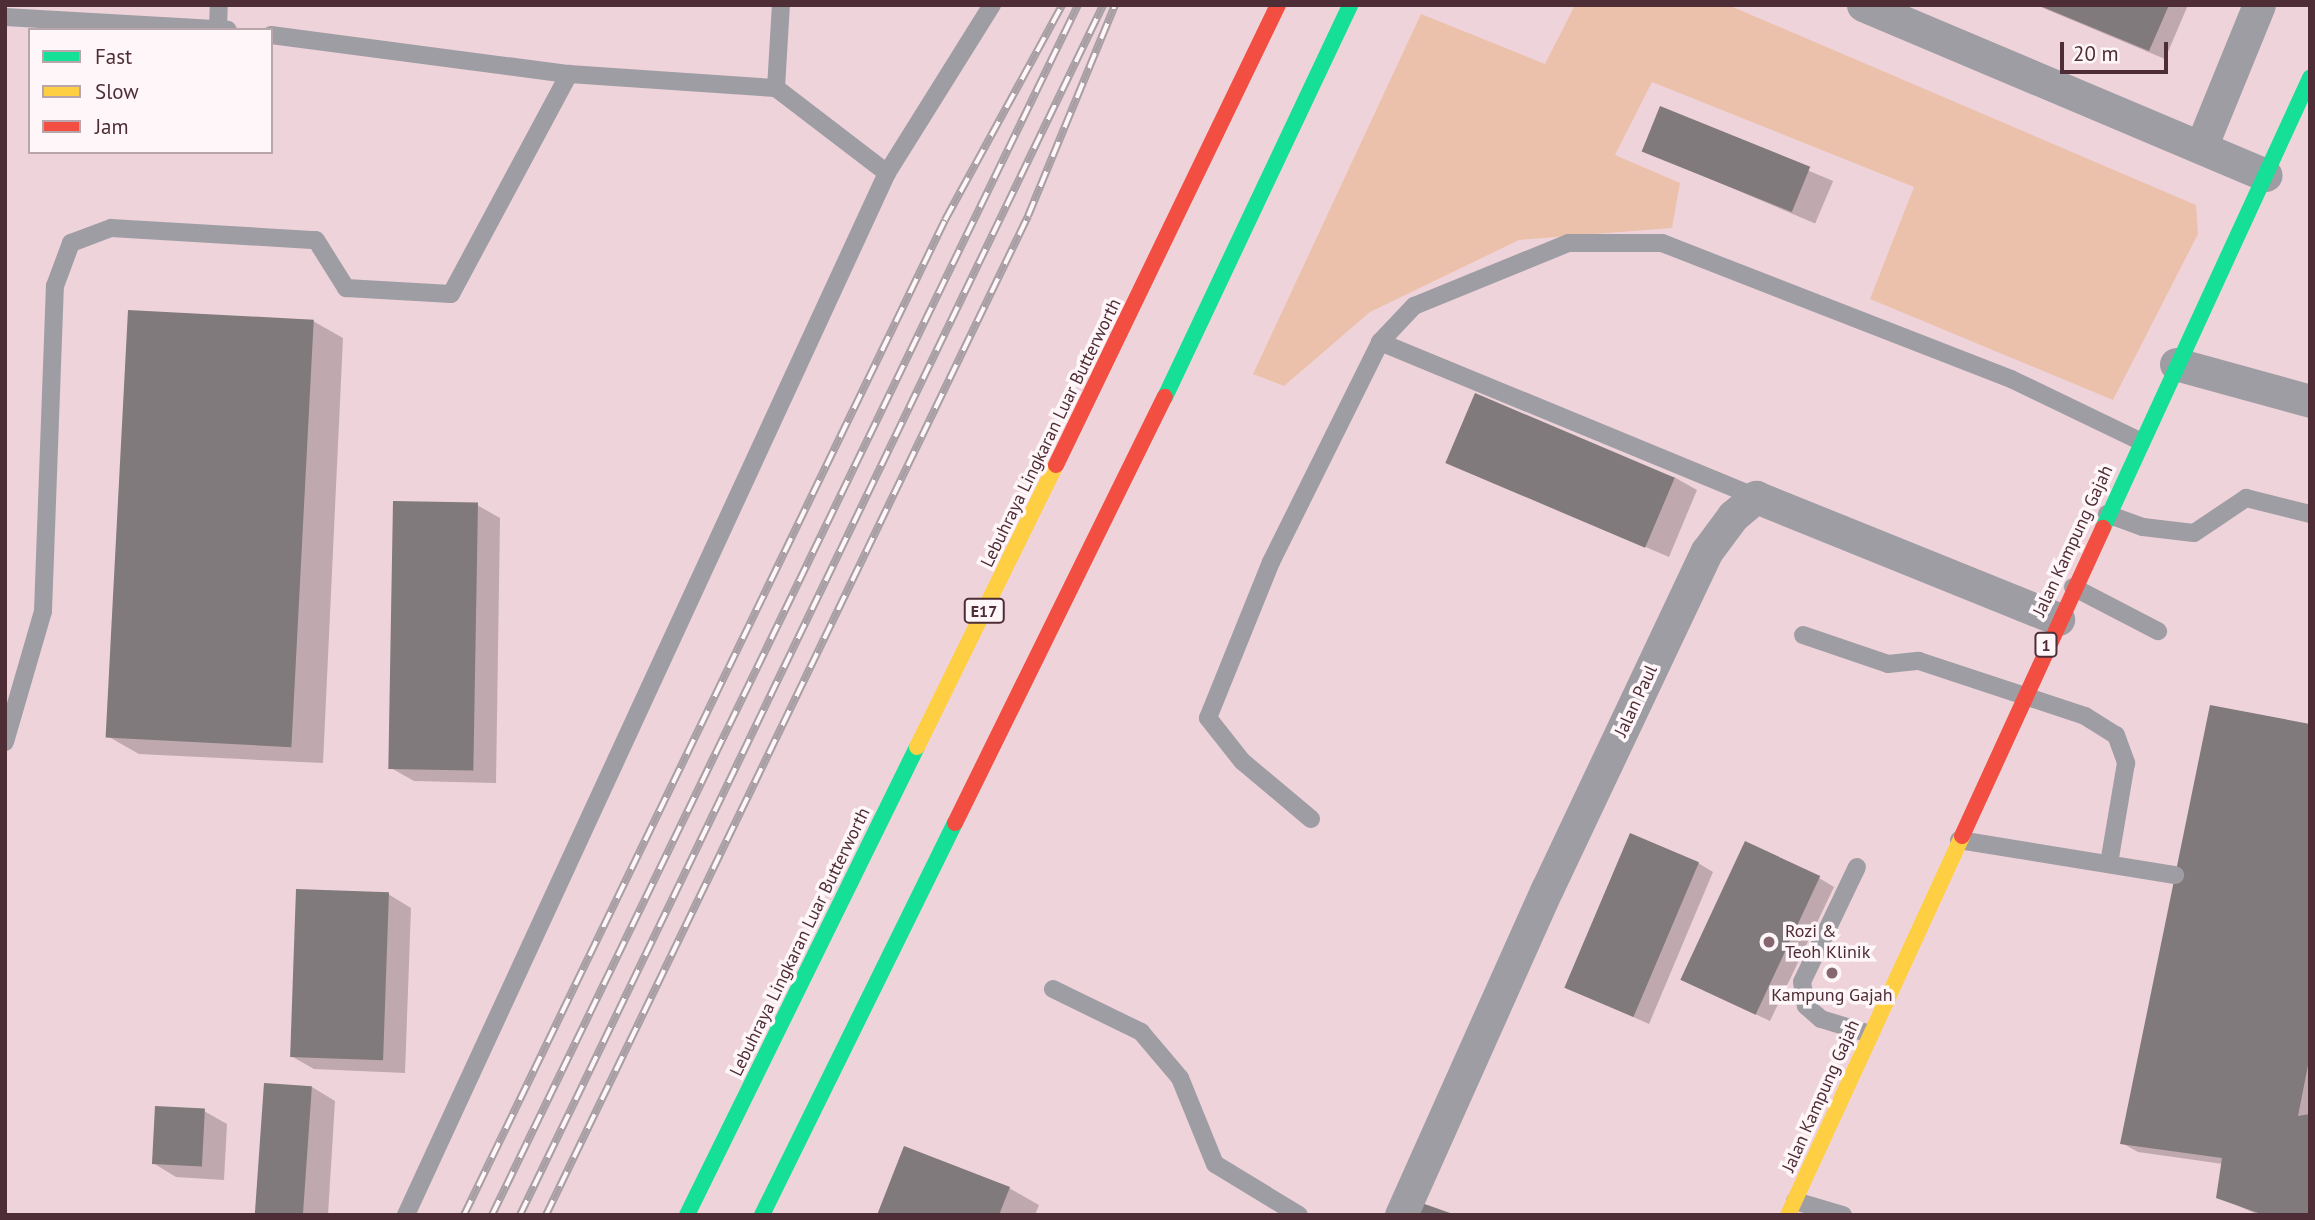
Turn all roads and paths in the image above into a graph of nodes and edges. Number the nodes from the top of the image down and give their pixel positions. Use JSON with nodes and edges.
{"nodes":[{"id":1,"x":219,"y":5,"type":"edge"},
{"id":2,"x":781,"y":5,"type":"edge"},
{"id":3,"x":992,"y":5,"type":"edge"},
{"id":4,"x":1278,"y":5,"type":"edge"},
{"id":5,"x":1350,"y":5,"type":"edge"},
{"id":6,"x":1863,"y":5,"type":"edge"},
{"id":7,"x":2259,"y":5,"type":"edge"},
{"id":8,"x":5,"y":17,"type":"edge"},
{"id":9,"x":205,"y":28,"type":"edge"},
{"id":10,"x":223,"y":28,"type":"edge"},
{"id":11,"x":273,"y":36,"type":"edge"},
{"id":12,"x":569,"y":74,"type":"junction"},
{"id":13,"x":2310,"y":77,"type":"edge"},
{"id":14,"x":776,"y":88,"type":"junction"},
{"id":15,"x":2201,"y":147,"type":"junction"},
{"id":16,"x":887,"y":173,"type":"junction"},
{"id":17,"x":2266,"y":175,"type":"junction"},
{"id":18,"x":1380,"y":342,"type":"junction"},
{"id":19,"x":2176,"y":364,"type":"junction"},
{"id":20,"x":2310,"y":401,"type":"edge"},
{"id":21,"x":2140,"y":441,"type":"junction"},
{"id":22,"x":1756,"y":497,"type":"junction"},
{"id":23,"x":2107,"y":514,"type":"junction"},
{"id":24,"x":2310,"y":514,"type":"edge"},
{"id":25,"x":2073,"y":587,"type":"junction"},
{"id":26,"x":2058,"y":619,"type":"junction"},
{"id":27,"x":2158,"y":631,"type":"dead end"},
{"id":28,"x":1803,"y":635,"type":"dead end"},
{"id":29,"x":2023,"y":696,"type":"junction"},
{"id":30,"x":5,"y":742,"type":"edge"},
{"id":31,"x":1311,"y":819,"type":"dead end"},
{"id":32,"x":1959,"y":840,"type":"junction"},
{"id":33,"x":2109,"y":864,"type":"junction"},
{"id":34,"x":1857,"y":867,"type":"dead end"},
{"id":35,"x":2175,"y":875,"type":"dead end"},
{"id":36,"x":1053,"y":989,"type":"dead end"},
{"id":37,"x":1870,"y":1034,"type":"junction"},
{"id":38,"x":1792,"y":1208,"type":"edge"},
{"id":39,"x":406,"y":1215,"type":"edge"},
{"id":40,"x":687,"y":1215,"type":"edge"},
{"id":41,"x":761,"y":1215,"type":"edge"},
{"id":42,"x":1299,"y":1215,"type":"edge"},
{"id":43,"x":1401,"y":1215,"type":"edge"},
{"id":44,"x":1843,"y":1215,"type":"edge"}],
"edges":[{"from":1,"to":10,"type":"lane"},
{"from":2,"to":14,"type":"lane"},
{"from":3,"to":16,"type":"lane"},
{"from":4,"to":40,"type":"main road","name":"Lebuhraya Lingkaran Luar Butterworth","number":"E17"},
{"from":5,"to":41,"type":"main road"},
{"from":6,"to":15,"type":"street"},
{"from":7,"to":15,"type":"street"},
{"from":8,"to":9,"type":"lane"},
{"from":11,"to":12,"type":"lane"},
{"from":12,"to":14,"type":"lane"},
{"from":12,"to":30,"type":"lane"},
{"from":13,"to":17,"type":"main road","name":"Jalan Kampung Gajah","number":"1"},
{"from":14,"to":16,"type":"lane"},
{"from":15,"to":17,"type":"street"},
{"from":16,"to":39,"type":"lane"},
{"from":17,"to":19,"type":"main road","name":"Jalan Kampung Gajah","number":"1"},
{"from":18,"to":21,"type":"lane"},
{"from":18,"to":22,"type":"lane"},
{"from":18,"to":31,"type":"lane"},
{"from":19,"to":20,"type":"street"},
{"from":19,"to":21,"type":"main road","name":"Jalan Kampung Gajah","number":"1"},
{"from":21,"to":23,"type":"main road","name":"Jalan Kampung Gajah","number":"1"},
{"from":22,"to":26,"type":"street"},
{"from":22,"to":43,"type":"street","name":"Jalan Paul"},
{"from":23,"to":24,"type":"lane"},
{"from":23,"to":25,"type":"main road","name":"Jalan Kampung Gajah","number":"1"},
{"from":25,"to":26,"type":"main road","name":"Jalan Kampung Gajah","number":"1"},
{"from":25,"to":27,"type":"lane"},
{"from":26,"to":29,"type":"main road","name":"Jalan Kampung Gajah","number":"1"},
{"from":28,"to":29,"type":"lane"},
{"from":29,"to":32,"type":"main road","name":"Jalan Kampung Gajah","number":"1"},
{"from":29,"to":33,"type":"lane"},
{"from":32,"to":33,"type":"lane"},
{"from":32,"to":37,"type":"main road","name":"Jalan Kampung Gajah","number":"1"},
{"from":33,"to":35,"type":"lane"},
{"from":34,"to":37,"type":"lane"},
{"from":36,"to":42,"type":"lane"},
{"from":37,"to":38,"type":"main road","name":"Jalan Kampung Gajah","number":"1"},
{"from":38,"to":44,"type":"lane"}]}
